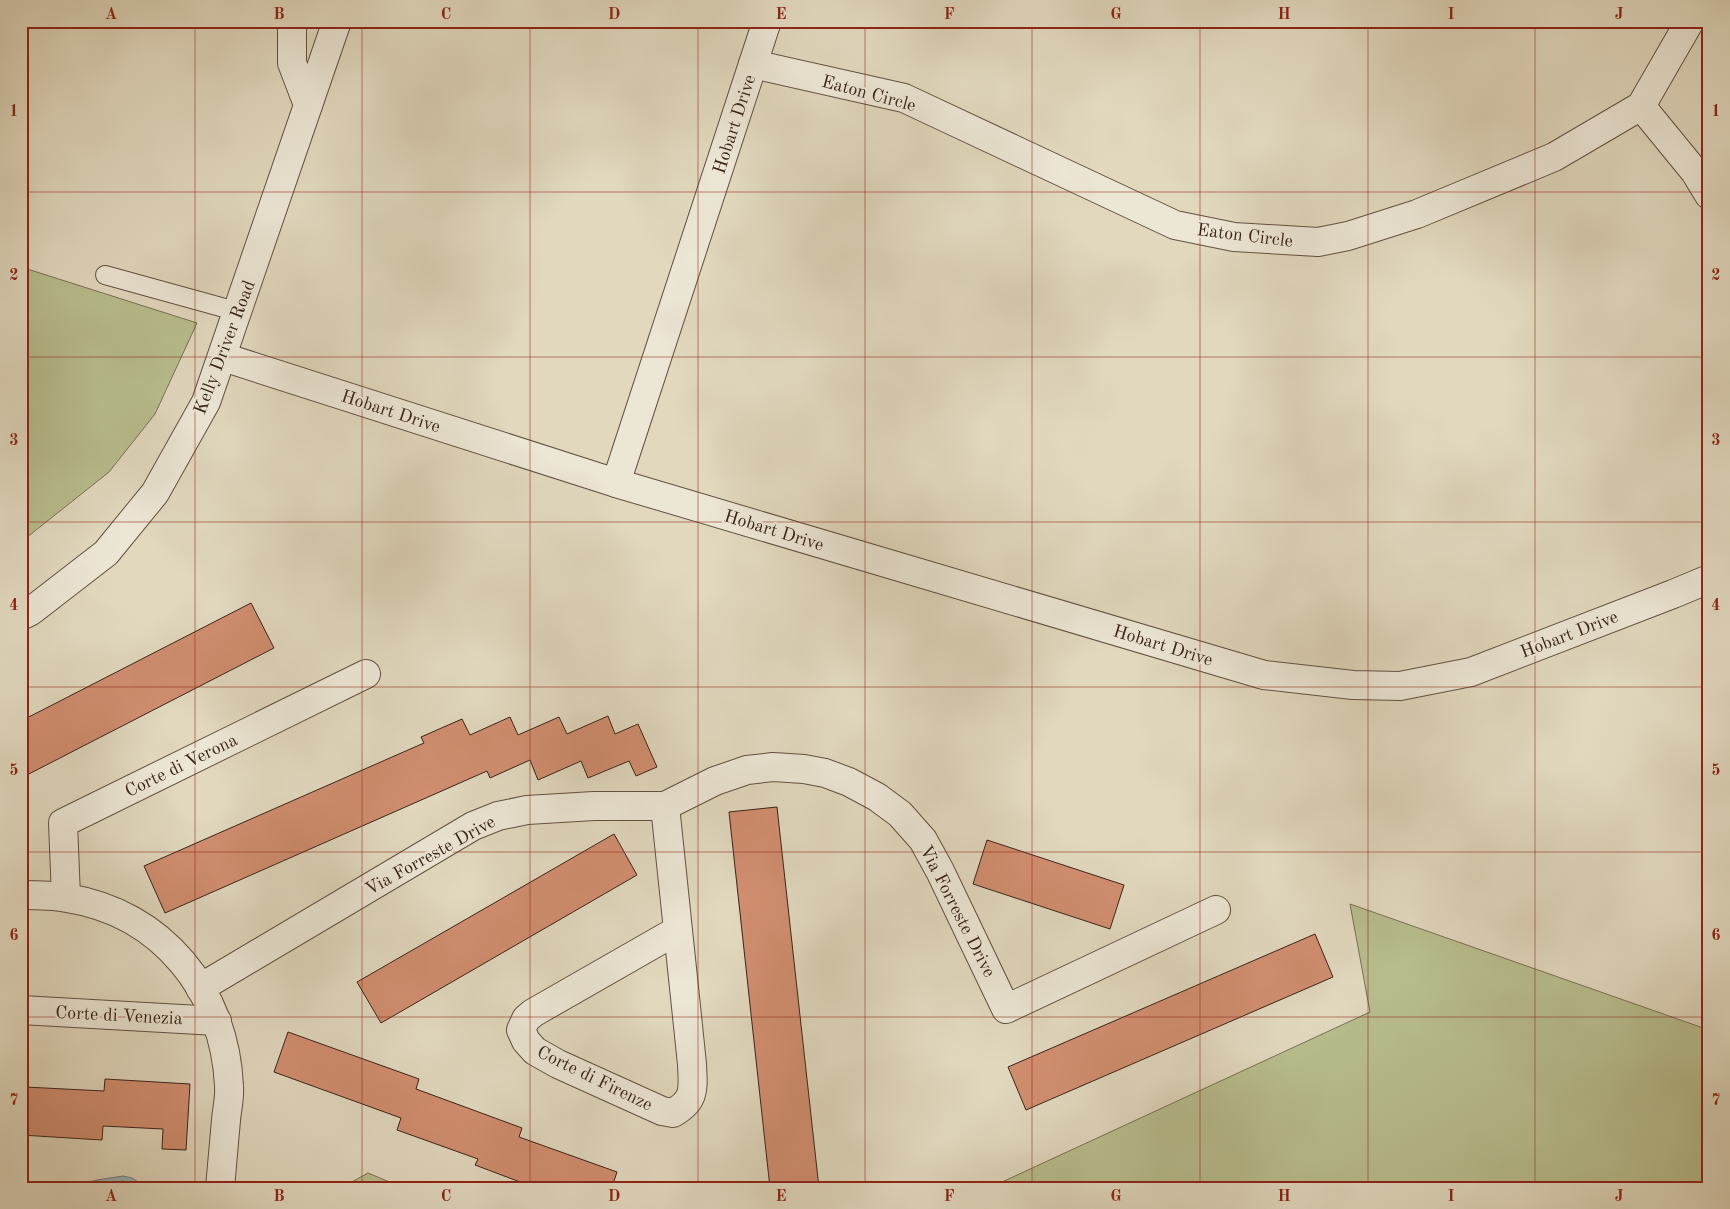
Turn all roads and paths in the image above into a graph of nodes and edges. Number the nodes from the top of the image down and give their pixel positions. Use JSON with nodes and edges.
{"nodes":[{"id":1,"x":292,"y":21,"type":"edge"},
{"id":2,"x":337,"y":21,"type":"edge"},
{"id":3,"x":767,"y":21,"type":"edge"},
{"id":4,"x":1690,"y":21,"type":"edge"},
{"id":5,"x":754,"y":64,"type":"junction"},
{"id":6,"x":308,"y":105,"type":"junction"},
{"id":7,"x":1641,"y":106,"type":"junction"},
{"id":8,"x":1709,"y":195,"type":"edge"},
{"id":9,"x":105,"y":275,"type":"dead end"},
{"id":10,"x":238,"y":312,"type":"junction"},
{"id":11,"x":223,"y":357,"type":"junction"},
{"id":12,"x":616,"y":483,"type":"junction"},
{"id":13,"x":1709,"y":579,"type":"edge"},
{"id":14,"x":21,"y":616,"type":"edge"},
{"id":15,"x":366,"y":674,"type":"dead end"},
{"id":16,"x":665,"y":806,"type":"junction"},
{"id":17,"x":21,"y":895,"type":"edge"},
{"id":18,"x":66,"y":898,"type":"junction"},
{"id":19,"x":1216,"y":910,"type":"dead end"},
{"id":20,"x":678,"y":930,"type":"junction"},
{"id":21,"x":200,"y":988,"type":"junction"},
{"id":22,"x":21,"y":1010,"type":"edge"},
{"id":23,"x":217,"y":1021,"type":"junction"},
{"id":24,"x":220,"y":1188,"type":"edge"}],
"edges":[{"from":1,"to":6,"type":"street"},
{"from":2,"to":6,"type":"street","name":"Kelly Driver Road"},
{"from":3,"to":5,"type":"street","name":"Hobart Drive"},
{"from":4,"to":7,"type":"street"},
{"from":5,"to":7,"type":"street","name":"Eaton Circle"},
{"from":5,"to":12,"type":"street","name":"Hobart Drive"},
{"from":6,"to":10,"type":"street","name":"Kelly Driver Road"},
{"from":7,"to":8,"type":"street"},
{"from":9,"to":10,"type":"lane"},
{"from":10,"to":11,"type":"street","name":"Kelly Driver Road"},
{"from":11,"to":12,"type":"street","name":"Hobart Drive"},
{"from":11,"to":14,"type":"street","name":"Kelly Driver Road"},
{"from":12,"to":13,"type":"street","name":"Hobart Drive"},
{"from":15,"to":18,"type":"street","name":"Corte di Verona"},
{"from":16,"to":19,"type":"street","name":"Via Forreste Drive"},
{"from":16,"to":20,"type":"street","name":"Corte di Firenze"},
{"from":16,"to":21,"type":"street","name":"Via Forreste Drive"},
{"from":17,"to":18,"type":"street"},
{"from":18,"to":21,"type":"street"},
{"from":20,"to":20,"type":"street","name":"Corte di Firenze"},
{"from":21,"to":23,"type":"street"},
{"from":22,"to":23,"type":"street","name":"Corte di Venezia"},
{"from":23,"to":24,"type":"street"}]}
